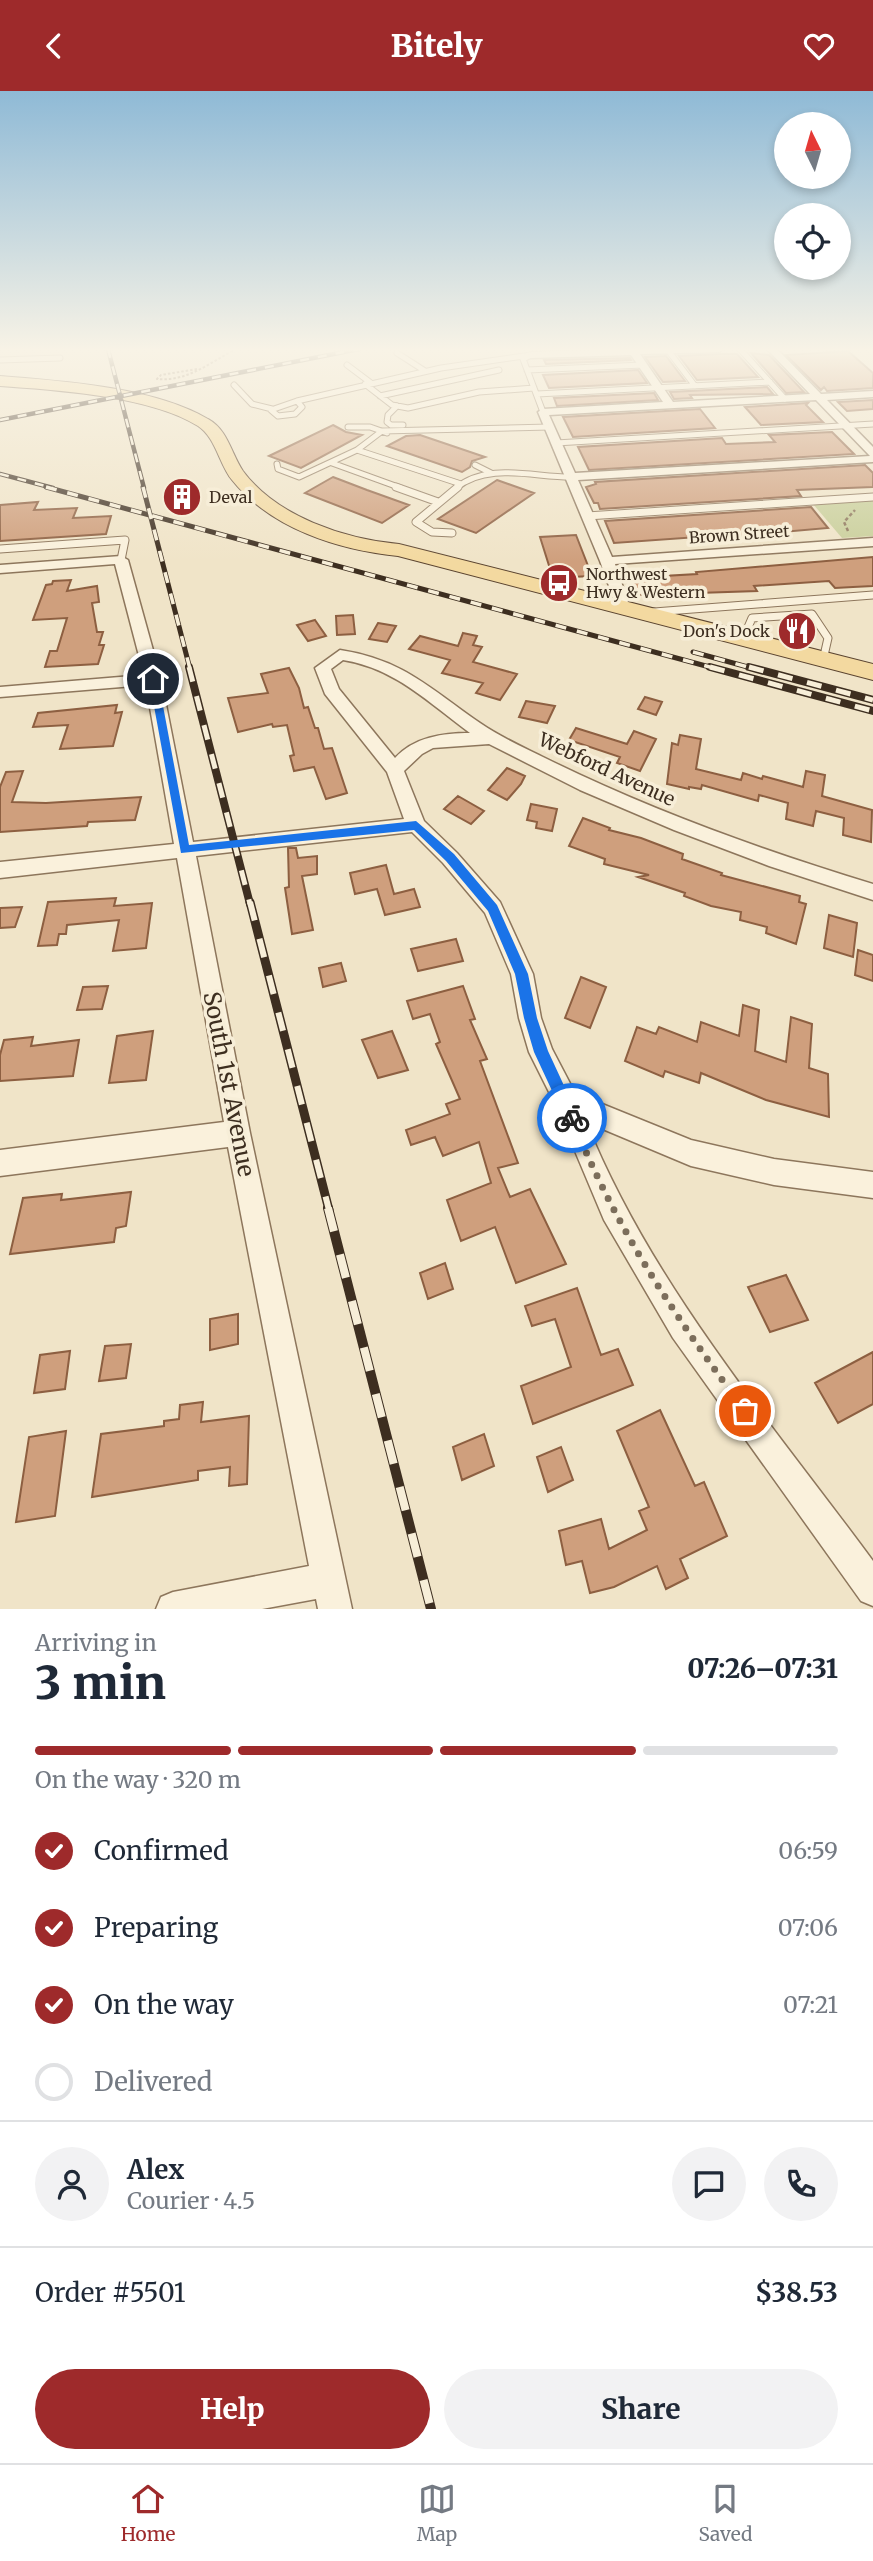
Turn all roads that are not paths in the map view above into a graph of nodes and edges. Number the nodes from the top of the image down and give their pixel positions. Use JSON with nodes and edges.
{"nodes":[{"id":1,"x":196,"y":420,"type":"edge"},
{"id":2,"x":387,"y":420,"type":"edge"},
{"id":3,"x":547,"y":420,"type":"edge"},
{"id":4,"x":841,"y":420,"type":"edge"},
{"id":5,"x":460,"y":423,"type":"dead end"},
{"id":6,"x":873,"y":424,"type":"edge"},
{"id":7,"x":847,"y":426,"type":"junction"},
{"id":8,"x":348,"y":427,"type":"dead end"},
{"id":9,"x":550,"y":427,"type":"junction"},
{"id":10,"x":382,"y":431,"type":"junction"},
{"id":11,"x":397,"y":438,"type":"dead end"},
{"id":12,"x":556,"y":443,"type":"junction"},
{"id":13,"x":357,"y":450,"type":"junction"},
{"id":14,"x":873,"y":453,"type":"edge"},
{"id":15,"x":873,"y":459,"type":"edge"},
{"id":16,"x":332,"y":463,"type":"junction"},
{"id":17,"x":277,"y":464,"type":"dead end"},
{"id":18,"x":475,"y":465,"type":"dead end"},
{"id":19,"x":491,"y":473,"type":"junction"},
{"id":20,"x":570,"y":477,"type":"junction"},
{"id":21,"x":461,"y":484,"type":"junction"},
{"id":22,"x":873,"y":497,"type":"edge"},
{"id":23,"x":438,"y":502,"type":"junction"},
{"id":24,"x":587,"y":516,"type":"junction"},
{"id":25,"x":452,"y":533,"type":"dead end"},
{"id":26,"x":873,"y":543,"type":"edge"},
{"id":27,"x":0,"y":549,"type":"edge"},
{"id":28,"x":121,"y":560,"type":"junction"},
{"id":29,"x":607,"y":561,"type":"junction"},
{"id":30,"x":0,"y":569,"type":"edge"},
{"id":31,"x":873,"y":595,"type":"edge"},
{"id":32,"x":632,"y":610,"type":"junction"},
{"id":33,"x":743,"y":639,"type":"junction"},
{"id":34,"x":823,"y":660,"type":"junction"},
{"id":35,"x":873,"y":673,"type":"edge"},
{"id":36,"x":153,"y":679,"type":"junction"},
{"id":37,"x":0,"y":692,"type":"edge"},
{"id":38,"x":493,"y":738,"type":"junction"},
{"id":39,"x":395,"y":770,"type":"junction"},
{"id":40,"x":416,"y":825,"type":"junction"},
{"id":41,"x":185,"y":849,"type":"junction"},
{"id":42,"x":0,"y":870,"type":"edge"},
{"id":43,"x":873,"y":892,"type":"edge"},
{"id":44,"x":566,"y":1101,"type":"junction"},
{"id":45,"x":239,"y":1133,"type":"junction"},
{"id":46,"x":0,"y":1163,"type":"edge"},
{"id":47,"x":873,"y":1185,"type":"edge"},
{"id":48,"x":873,"y":1589,"type":"edge"},
{"id":49,"x":332,"y":1594,"type":"edge"},
{"id":50,"x":192,"y":1607,"type":"edge"}],
"edges":[{"from":1,"to":32,"type":"main road"},
{"from":2,"to":5,"type":"lane"},
{"from":3,"to":9,"type":"street"},
{"from":4,"to":7,"type":"street"},
{"from":6,"to":7,"type":"lane"},
{"from":7,"to":12,"type":"lane"},
{"from":7,"to":14,"type":"street"},
{"from":8,"to":10,"type":"lane"},
{"from":9,"to":10,"type":"lane"},
{"from":9,"to":12,"type":"street"},
{"from":10,"to":11,"type":"lane"},
{"from":10,"to":13,"type":"lane"},
{"from":12,"to":20,"type":"street"},
{"from":13,"to":16,"type":"lane"},
{"from":13,"to":21,"type":"lane"},
{"from":15,"to":20,"type":"street"},
{"from":16,"to":17,"type":"lane"},
{"from":16,"to":23,"type":"lane"},
{"from":18,"to":19,"type":"lane"},
{"from":19,"to":20,"type":"lane"},
{"from":19,"to":21,"type":"lane"},
{"from":20,"to":24,"type":"street"},
{"from":21,"to":23,"type":"lane"},
{"from":22,"to":24,"type":"lane"},
{"from":23,"to":25,"type":"lane"},
{"from":24,"to":29,"type":"street"},
{"from":26,"to":29,"type":"street","name":"Brown Street"},
{"from":27,"to":28,"type":"lane"},
{"from":28,"to":30,"type":"street"},
{"from":28,"to":36,"type":"street","name":"South 1st Avenue"},
{"from":29,"to":32,"type":"street"},
{"from":31,"to":32,"type":"lane"},
{"from":32,"to":33,"type":"main road"},
{"from":33,"to":34,"type":"main road"},
{"from":33,"to":34,"type":"lane"},
{"from":34,"to":35,"type":"main road"},
{"from":36,"to":37,"type":"street"},
{"from":36,"to":41,"type":"street","name":"South 1st Avenue"},
{"from":38,"to":39,"type":"street"},
{"from":38,"to":39,"type":"street","name":"Webford Avenue"},
{"from":38,"to":43,"type":"street","name":"Webford Avenue"},
{"from":39,"to":40,"type":"street"},
{"from":40,"to":41,"type":"street"},
{"from":40,"to":44,"type":"street"},
{"from":41,"to":42,"type":"street"},
{"from":41,"to":45,"type":"street","name":"South 1st Avenue"},
{"from":44,"to":47,"type":"street"},
{"from":44,"to":48,"type":"street"},
{"from":45,"to":46,"type":"street"},
{"from":45,"to":49,"type":"street","name":"South 1st Avenue"},
{"from":49,"to":50,"type":"street"}]}
